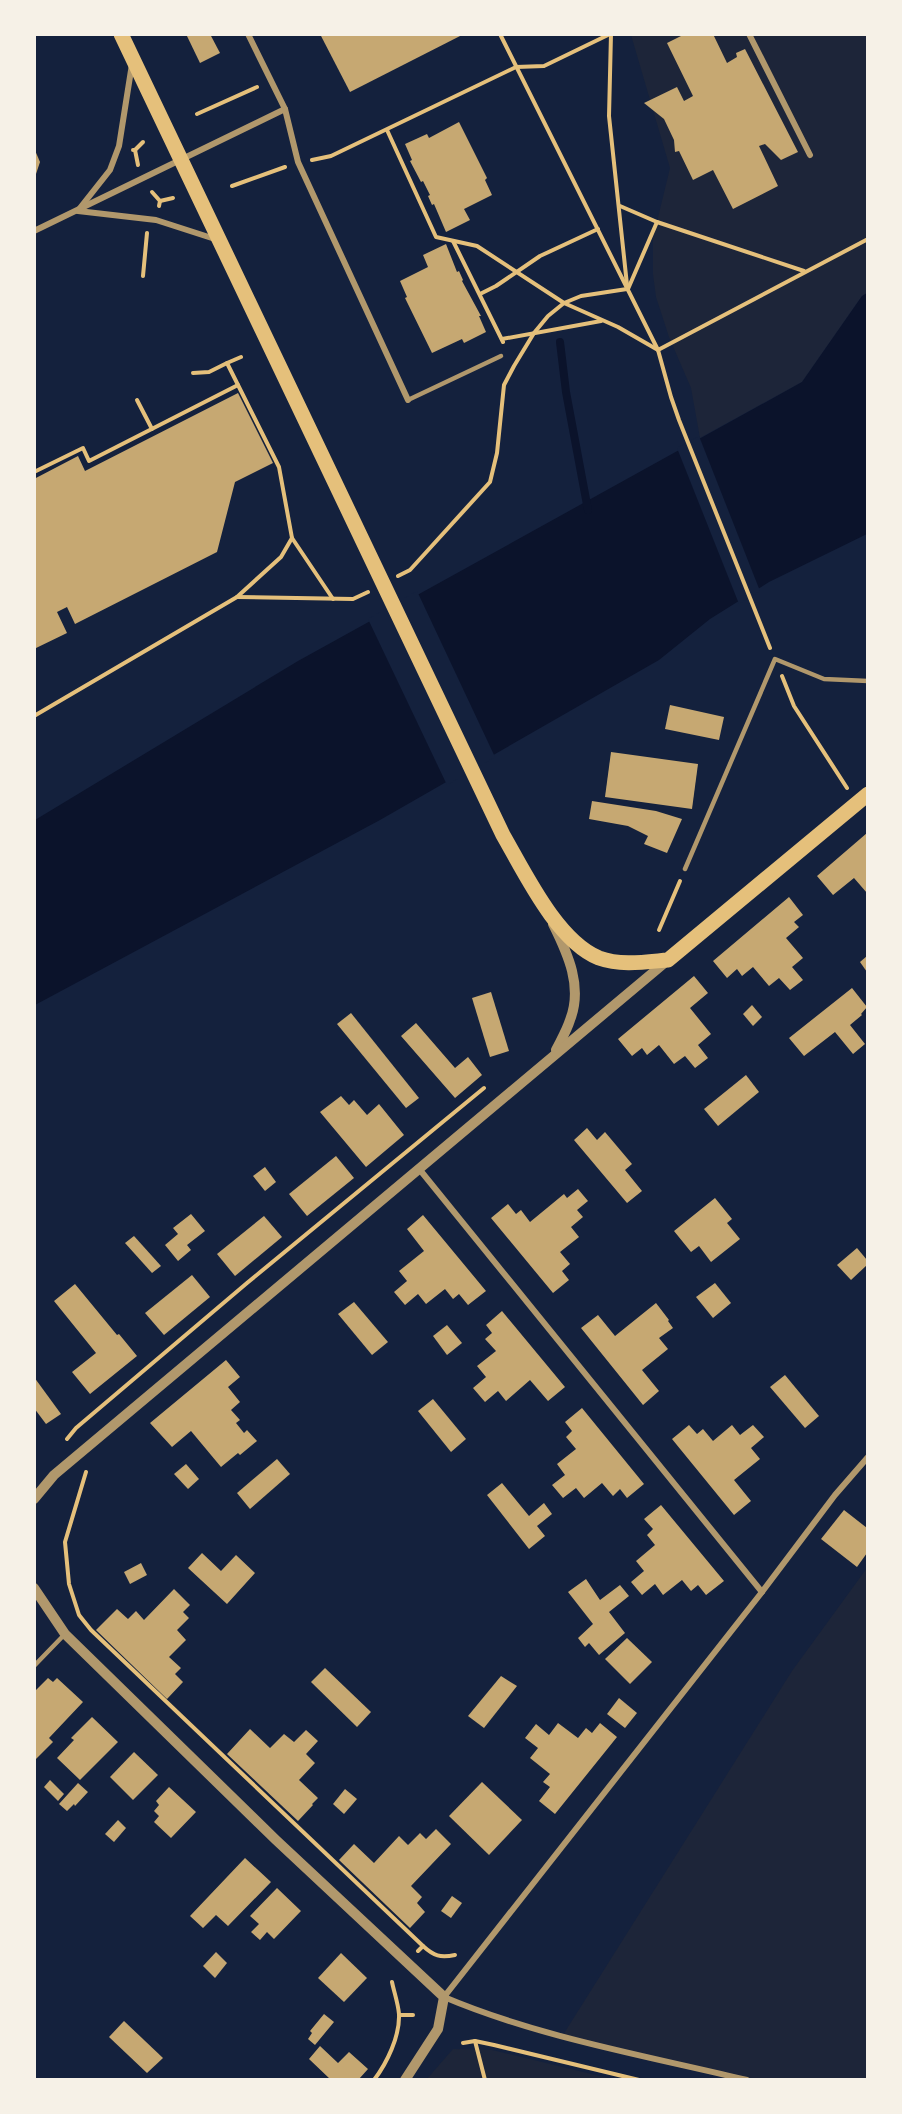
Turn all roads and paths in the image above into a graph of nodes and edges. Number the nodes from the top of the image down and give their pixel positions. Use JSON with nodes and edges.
{"nodes":[{"id":1,"x":121,"y":34,"type":"edge"},
{"id":2,"x":249,"y":34,"type":"edge"},
{"id":3,"x":500,"y":34,"type":"edge"},
{"id":4,"x":611,"y":34,"type":"edge"},
{"id":5,"x":749,"y":34,"type":"edge"},
{"id":6,"x":600,"y":37,"type":"edge"},
{"id":7,"x":133,"y":58,"type":"junction"},
{"id":8,"x":516,"y":66,"type":"junction"},
{"id":9,"x":257,"y":87,"type":"dead end"},
{"id":10,"x":285,"y":109,"type":"junction"},
{"id":11,"x":197,"y":114,"type":"dead end"},
{"id":12,"x":387,"y":130,"type":"junction"},
{"id":13,"x":143,"y":142,"type":"dead end"},
{"id":14,"x":129,"y":148,"type":"dead end"},
{"id":15,"x":135,"y":150,"type":"junction"},
{"id":16,"x":810,"y":155,"type":"dead end"},
{"id":17,"x":182,"y":159,"type":"junction"},
{"id":18,"x":297,"y":162,"type":"junction"},
{"id":19,"x":138,"y":165,"type":"dead end"},
{"id":20,"x":232,"y":186,"type":"dead end"},
{"id":21,"x":152,"y":192,"type":"dead end"},
{"id":22,"x":173,"y":198,"type":"dead end"},
{"id":23,"x":160,"y":201,"type":"junction"},
{"id":24,"x":620,"y":206,"type":"junction"},
{"id":25,"x":158,"y":210,"type":"dead end"},
{"id":26,"x":78,"y":211,"type":"junction"},
{"id":27,"x":657,"y":222,"type":"junction"},
{"id":28,"x":598,"y":229,"type":"junction"},
{"id":29,"x":34,"y":231,"type":"edge"},
{"id":30,"x":147,"y":232,"type":"dead end"},
{"id":31,"x":867,"y":238,"type":"edge"},
{"id":32,"x":219,"y":240,"type":"junction"},
{"id":33,"x":453,"y":241,"type":"junction"},
{"id":34,"x":805,"y":271,"type":"junction"},
{"id":35,"x":516,"y":272,"type":"junction"},
{"id":36,"x":143,"y":276,"type":"dead end"},
{"id":37,"x":627,"y":289,"type":"junction"},
{"id":38,"x":480,"y":294,"type":"junction"},
{"id":39,"x":564,"y":303,"type":"junction"},
{"id":40,"x":602,"y":320,"type":"junction"},
{"id":41,"x":534,"y":333,"type":"junction"},
{"id":42,"x":502,"y":339,"type":"junction"},
{"id":43,"x":658,"y":350,"type":"junction"},
{"id":44,"x":501,"y":356,"type":"joint"},
{"id":45,"x":241,"y":357,"type":"dead end"},
{"id":46,"x":227,"y":363,"type":"junction"},
{"id":47,"x":193,"y":373,"type":"dead end"},
{"id":48,"x":238,"y":385,"type":"junction"},
{"id":49,"x":137,"y":400,"type":"dead end"},
{"id":50,"x":408,"y":400,"type":"joint"},
{"id":51,"x":152,"y":429,"type":"junction"},
{"id":52,"x":34,"y":472,"type":"edge"},
{"id":53,"x":490,"y":482,"type":"dead end"},
{"id":54,"x":292,"y":538,"type":"junction"},
{"id":55,"x":333,"y":599,"type":"dead end"},
{"id":56,"x":764,"y":635,"type":"dead end"},
{"id":57,"x":775,"y":659,"type":"junction"},
{"id":58,"x":867,"y":681,"type":"edge"},
{"id":59,"x":34,"y":716,"type":"edge"},
{"id":60,"x":847,"y":788,"type":"dead end"},
{"id":61,"x":867,"y":794,"type":"edge"},
{"id":62,"x":685,"y":869,"type":"joint"},
{"id":63,"x":542,"y":902,"type":"junction"},
{"id":64,"x":659,"y":930,"type":"dead end"},
{"id":65,"x":668,"y":960,"type":"junction"},
{"id":66,"x":553,"y":1056,"type":"junction"},
{"id":67,"x":484,"y":1088,"type":"dead end"},
{"id":68,"x":420,"y":1170,"type":"junction"},
{"id":69,"x":65,"y":1442,"type":"dead end"},
{"id":70,"x":867,"y":1457,"type":"edge"},
{"id":71,"x":87,"y":1469,"type":"dead end"},
{"id":72,"x":34,"y":1499,"type":"edge"},
{"id":73,"x":34,"y":1588,"type":"edge"},
{"id":74,"x":762,"y":1592,"type":"junction"},
{"id":75,"x":65,"y":1635,"type":"junction"},
{"id":76,"x":34,"y":1666,"type":"edge"},
{"id":77,"x":423,"y":1946,"type":"junction"},
{"id":78,"x":415,"y":1955,"type":"dead end"},
{"id":79,"x":455,"y":1955,"type":"dead end"},
{"id":80,"x":392,"y":1982,"type":"dead end"},
{"id":81,"x":444,"y":1997,"type":"junction"},
{"id":82,"x":399,"y":2015,"type":"junction"},
{"id":83,"x":413,"y":2016,"type":"dead end"},
{"id":84,"x":475,"y":2042,"type":"junction"},
{"id":85,"x":463,"y":2043,"type":"dead end"},
{"id":86,"x":374,"y":2079,"type":"edge"},
{"id":87,"x":405,"y":2079,"type":"edge"},
{"id":88,"x":485,"y":2079,"type":"edge"},
{"id":89,"x":639,"y":2079,"type":"edge"},
{"id":90,"x":747,"y":2079,"type":"edge"}],
"edges":[{"from":1,"to":7,"type":"main road"},
{"from":2,"to":10,"type":"street"},
{"from":3,"to":8,"type":"path"},
{"from":4,"to":6,"type":"path"},
{"from":4,"to":24,"type":"path"},
{"from":5,"to":16,"type":"street"},
{"from":6,"to":8,"type":"path"},
{"from":7,"to":17,"type":"main road"},
{"from":7,"to":26,"type":"street"},
{"from":8,"to":12,"type":"path"},
{"from":8,"to":28,"type":"path"},
{"from":9,"to":11,"type":"path"},
{"from":10,"to":17,"type":"street"},
{"from":10,"to":18,"type":"street"},
{"from":12,"to":18,"type":"path"},
{"from":12,"to":33,"type":"path"},
{"from":13,"to":15,"type":"path"},
{"from":14,"to":15,"type":"path"},
{"from":15,"to":19,"type":"path"},
{"from":17,"to":26,"type":"street"},
{"from":17,"to":32,"type":"main road"},
{"from":18,"to":20,"type":"path"},
{"from":18,"to":50,"type":"street"},
{"from":21,"to":23,"type":"path"},
{"from":22,"to":23,"type":"path"},
{"from":23,"to":25,"type":"path"},
{"from":24,"to":27,"type":"path"},
{"from":24,"to":37,"type":"path"},
{"from":26,"to":29,"type":"street"},
{"from":26,"to":32,"type":"street"},
{"from":27,"to":34,"type":"path"},
{"from":27,"to":37,"type":"path"},
{"from":28,"to":35,"type":"path"},
{"from":28,"to":37,"type":"path"},
{"from":30,"to":36,"type":"path"},
{"from":31,"to":34,"type":"path"},
{"from":32,"to":63,"type":"main road"},
{"from":33,"to":35,"type":"path"},
{"from":33,"to":38,"type":"path"},
{"from":34,"to":43,"type":"path"},
{"from":35,"to":38,"type":"path"},
{"from":35,"to":39,"type":"path"},
{"from":37,"to":39,"type":"path"},
{"from":37,"to":43,"type":"path"},
{"from":38,"to":42,"type":"path"},
{"from":39,"to":40,"type":"path"},
{"from":39,"to":41,"type":"path"},
{"from":40,"to":41,"type":"path"},
{"from":40,"to":43,"type":"path"},
{"from":41,"to":42,"type":"path"},
{"from":41,"to":53,"type":"path"},
{"from":42,"to":44,"type":"path"},
{"from":43,"to":56,"type":"path"},
{"from":44,"to":50,"type":"lane"},
{"from":45,"to":46,"type":"path"},
{"from":46,"to":47,"type":"path"},
{"from":46,"to":48,"type":"path"},
{"from":48,"to":51,"type":"path"},
{"from":48,"to":54,"type":"path"},
{"from":49,"to":51,"type":"path"},
{"from":51,"to":52,"type":"path"},
{"from":54,"to":55,"type":"path"},
{"from":54,"to":59,"type":"path"},
{"from":57,"to":58,"type":"lane"},
{"from":57,"to":60,"type":"path"},
{"from":57,"to":62,"type":"lane"},
{"from":61,"to":65,"type":"main road"},
{"from":62,"to":64,"type":"path"},
{"from":63,"to":65,"type":"main road"},
{"from":63,"to":66,"type":"street"},
{"from":65,"to":66,"type":"street"},
{"from":66,"to":68,"type":"street"},
{"from":67,"to":69,"type":"path"},
{"from":68,"to":72,"type":"street"},
{"from":68,"to":74,"type":"street"},
{"from":70,"to":74,"type":"street"},
{"from":71,"to":77,"type":"path"},
{"from":73,"to":75,"type":"street"},
{"from":74,"to":81,"type":"street"},
{"from":75,"to":76,"type":"lane"},
{"from":75,"to":81,"type":"street"},
{"from":77,"to":78,"type":"path"},
{"from":77,"to":79,"type":"path"},
{"from":80,"to":82,"type":"path"},
{"from":81,"to":87,"type":"street"},
{"from":81,"to":90,"type":"street"},
{"from":82,"to":83,"type":"path"},
{"from":82,"to":86,"type":"path"},
{"from":84,"to":85,"type":"path"},
{"from":84,"to":88,"type":"path"},
{"from":84,"to":89,"type":"path"}]}
